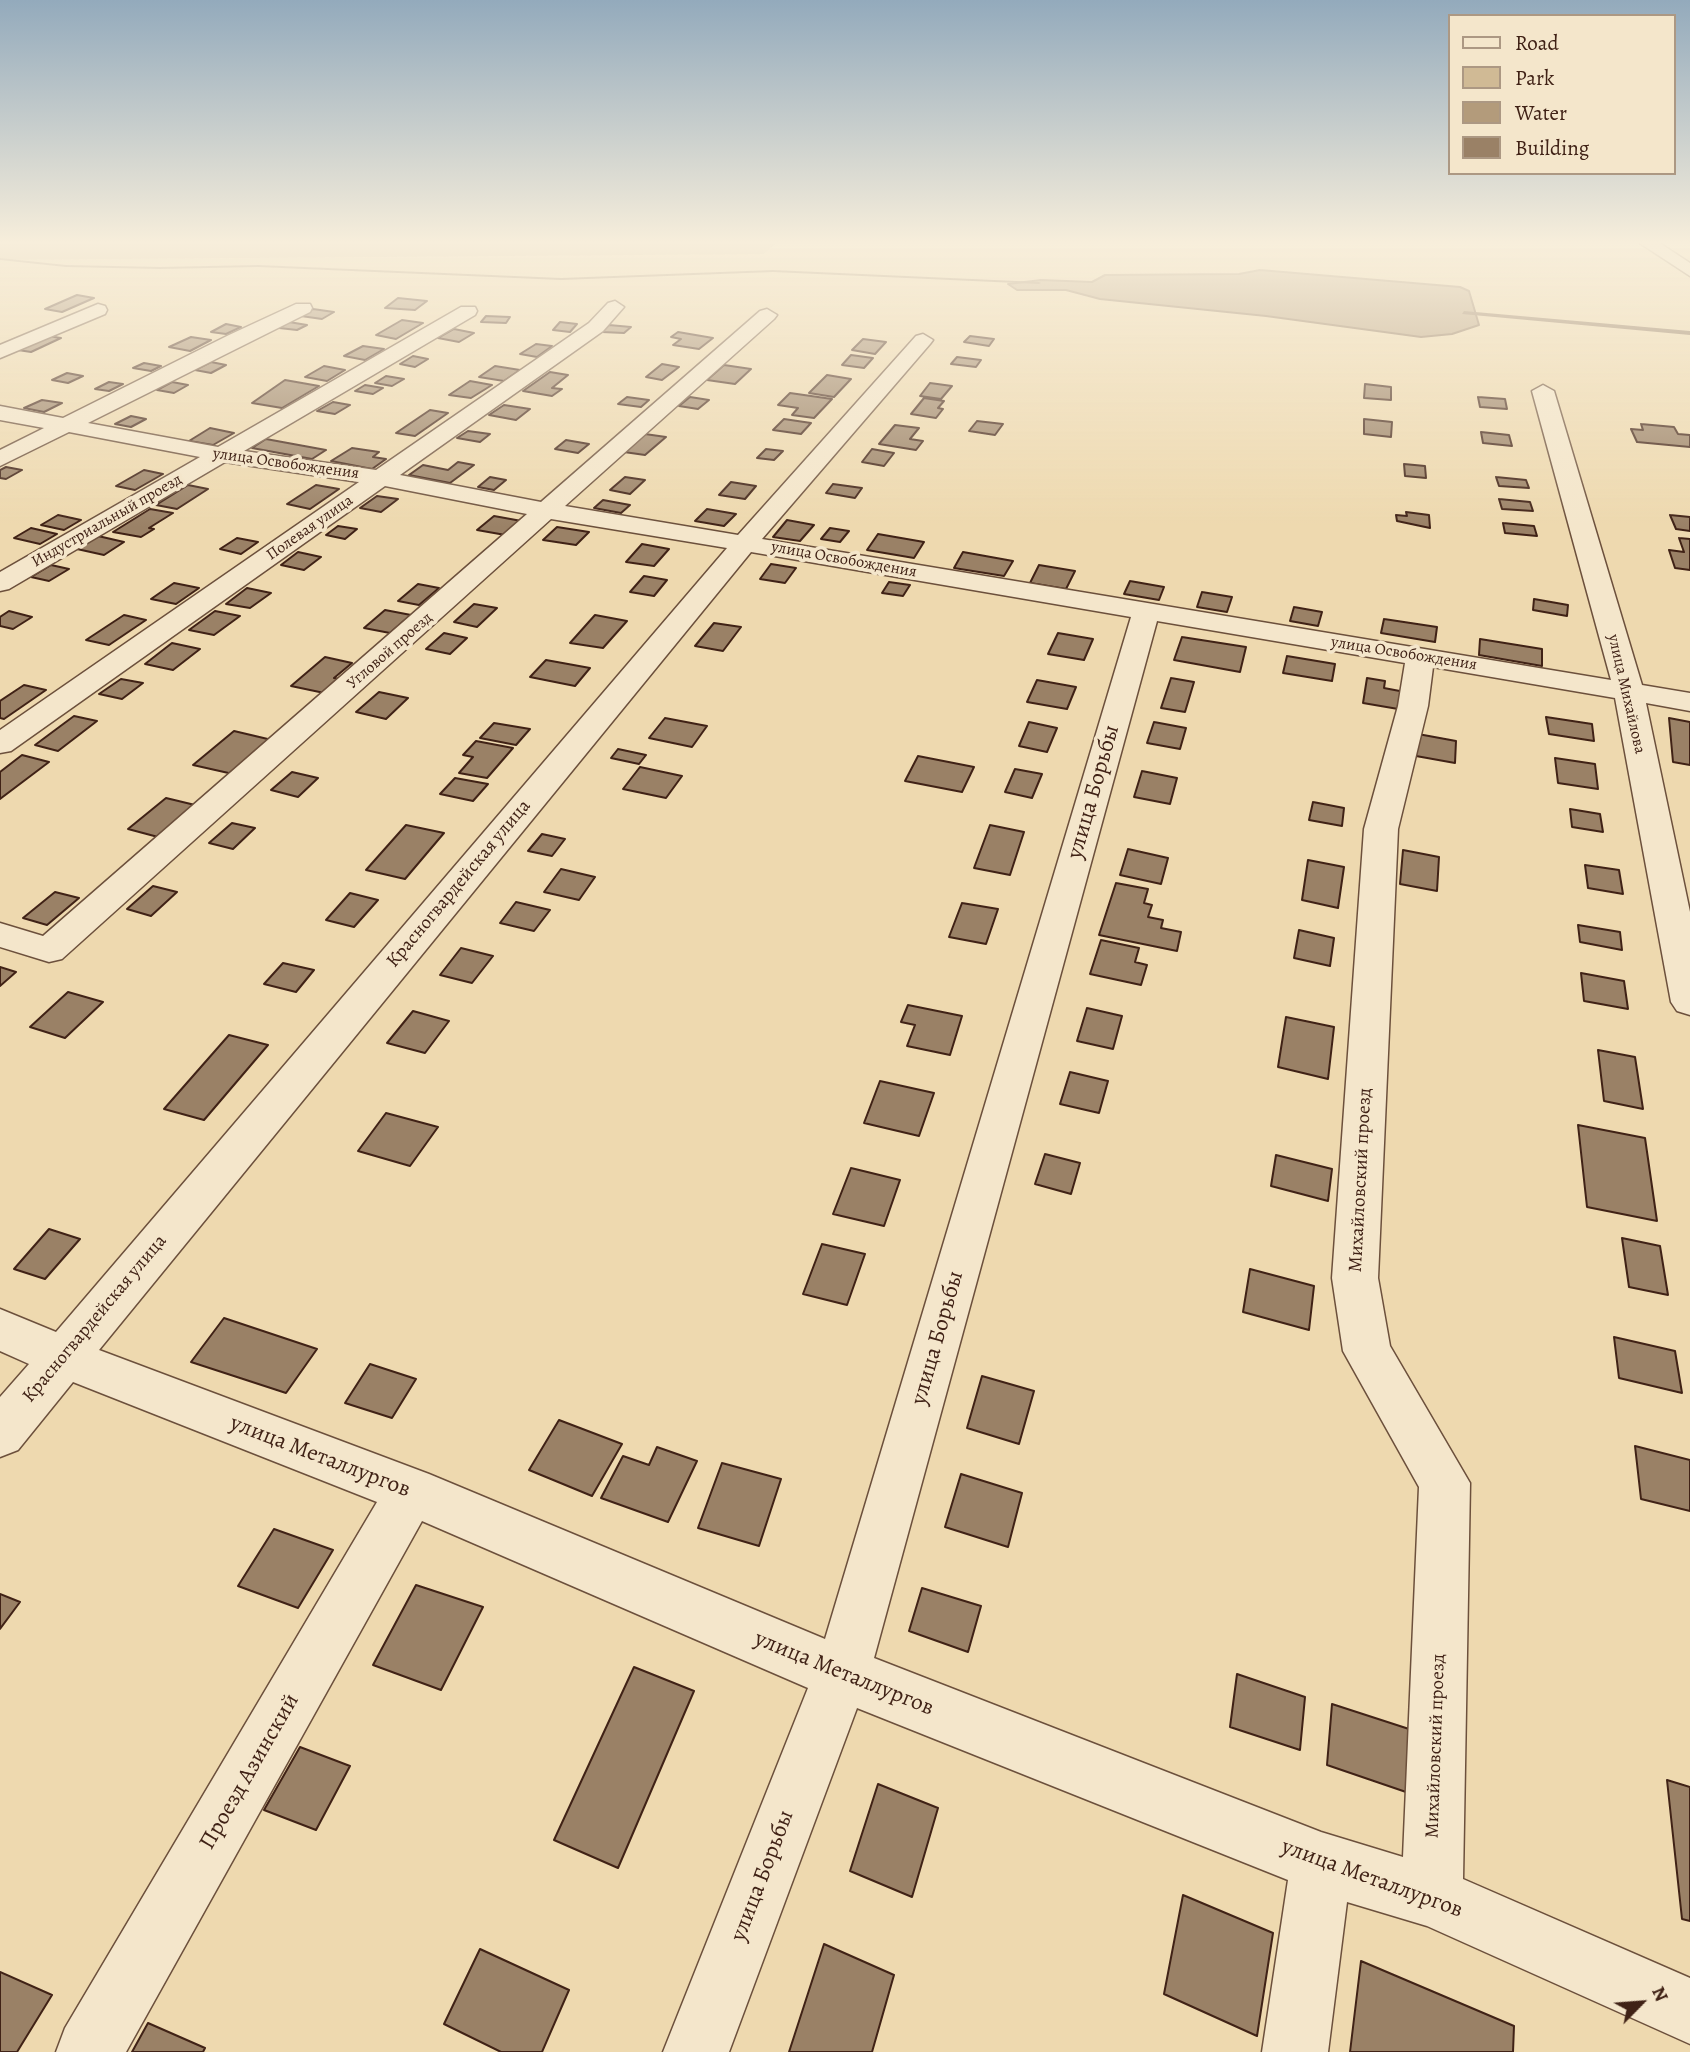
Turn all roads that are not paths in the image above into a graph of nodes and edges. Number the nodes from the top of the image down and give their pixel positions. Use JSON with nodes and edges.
{"nodes":[{"id":1,"x":38,"y":336,"type":"edge"},
{"id":2,"x":247,"y":336,"type":"edge"},
{"id":3,"x":425,"y":336,"type":"edge"},
{"id":4,"x":584,"y":336,"type":"edge"},
{"id":5,"x":744,"y":336,"type":"edge"},
{"id":6,"x":923,"y":340,"type":"dead end"},
{"id":7,"x":0,"y":352,"type":"edge"},
{"id":8,"x":1543,"y":391,"type":"dead end"},
{"id":9,"x":0,"y":413,"type":"edge"},
{"id":10,"x":62,"y":427,"type":"junction"},
{"id":11,"x":221,"y":454,"type":"junction"},
{"id":12,"x":0,"y":459,"type":"edge"},
{"id":13,"x":382,"y":478,"type":"junction"},
{"id":14,"x":549,"y":511,"type":"junction"},
{"id":15,"x":744,"y":544,"type":"junction"},
{"id":16,"x":0,"y":583,"type":"edge"},
{"id":17,"x":1146,"y":612,"type":"junction"},
{"id":18,"x":1420,"y":656,"type":"junction"},
{"id":19,"x":1629,"y":692,"type":"junction"},
{"id":20,"x":1690,"y":702,"type":"edge"},
{"id":21,"x":0,"y":744,"type":"edge"},
{"id":22,"x":0,"y":935,"type":"edge"},
{"id":23,"x":1690,"y":1002,"type":"edge"},
{"id":24,"x":0,"y":1329,"type":"edge"},
{"id":25,"x":63,"y":1357,"type":"junction"},
{"id":26,"x":0,"y":1434,"type":"edge"},
{"id":27,"x":411,"y":1491,"type":"junction"},
{"id":28,"x":842,"y":1674,"type":"junction"},
{"id":29,"x":1321,"y":1863,"type":"junction"},
{"id":30,"x":1432,"y":1897,"type":"junction"},
{"id":31,"x":1690,"y":2011,"type":"edge"},
{"id":32,"x":89,"y":2052,"type":"edge"},
{"id":33,"x":696,"y":2052,"type":"edge"},
{"id":34,"x":1295,"y":2052,"type":"edge"}],
"edges":[{"from":1,"to":7,"type":"street"},
{"from":2,"to":10,"type":"street"},
{"from":3,"to":11,"type":"street","name":"Индустриальный проезд"},
{"from":4,"to":13,"type":"street","name":"Полевая улица"},
{"from":5,"to":14,"type":"street","name":"Угловой проезд"},
{"from":6,"to":15,"type":"street","name":"Красногвардейская улица"},
{"from":8,"to":19,"type":"street","name":"улица Михайлова"},
{"from":9,"to":10,"type":"street","name":"улица Освобождения"},
{"from":10,"to":11,"type":"street","name":"улица Освобождения"},
{"from":10,"to":12,"type":"street"},
{"from":11,"to":13,"type":"street","name":"улица Освобождения"},
{"from":11,"to":16,"type":"street","name":"Индустриальный проезд"},
{"from":13,"to":14,"type":"street","name":"улица Освобождения"},
{"from":13,"to":21,"type":"street","name":"Полевая улица"},
{"from":14,"to":15,"type":"street","name":"улица Освобождения"},
{"from":14,"to":22,"type":"street","name":"Угловой проезд"},
{"from":15,"to":17,"type":"street","name":"улица Освобождения"},
{"from":15,"to":25,"type":"street","name":"Красногвардейская улица"},
{"from":17,"to":18,"type":"street","name":"улица Освобождения"},
{"from":17,"to":28,"type":"street","name":"улица Борьбы"},
{"from":18,"to":19,"type":"street","name":"улица Освобождения"},
{"from":18,"to":30,"type":"street","name":"Михайловский проезд"},
{"from":19,"to":20,"type":"street","name":"улица Освобождения"},
{"from":19,"to":23,"type":"street","name":"улица Михайлова"},
{"from":24,"to":25,"type":"street","name":"улица Металлургов"},
{"from":25,"to":26,"type":"street","name":"Красногвардейская улица"},
{"from":25,"to":27,"type":"street","name":"улица Металлургов"},
{"from":27,"to":28,"type":"street","name":"улица Металлургов"},
{"from":27,"to":32,"type":"street","name":"Проезд Азинский"},
{"from":28,"to":29,"type":"street","name":"улица Металлургов"},
{"from":28,"to":33,"type":"street","name":"улица Борьбы"},
{"from":29,"to":30,"type":"street","name":"улица Металлургов"},
{"from":29,"to":34,"type":"street"},
{"from":30,"to":31,"type":"street","name":"улица Металлургов"}]}
